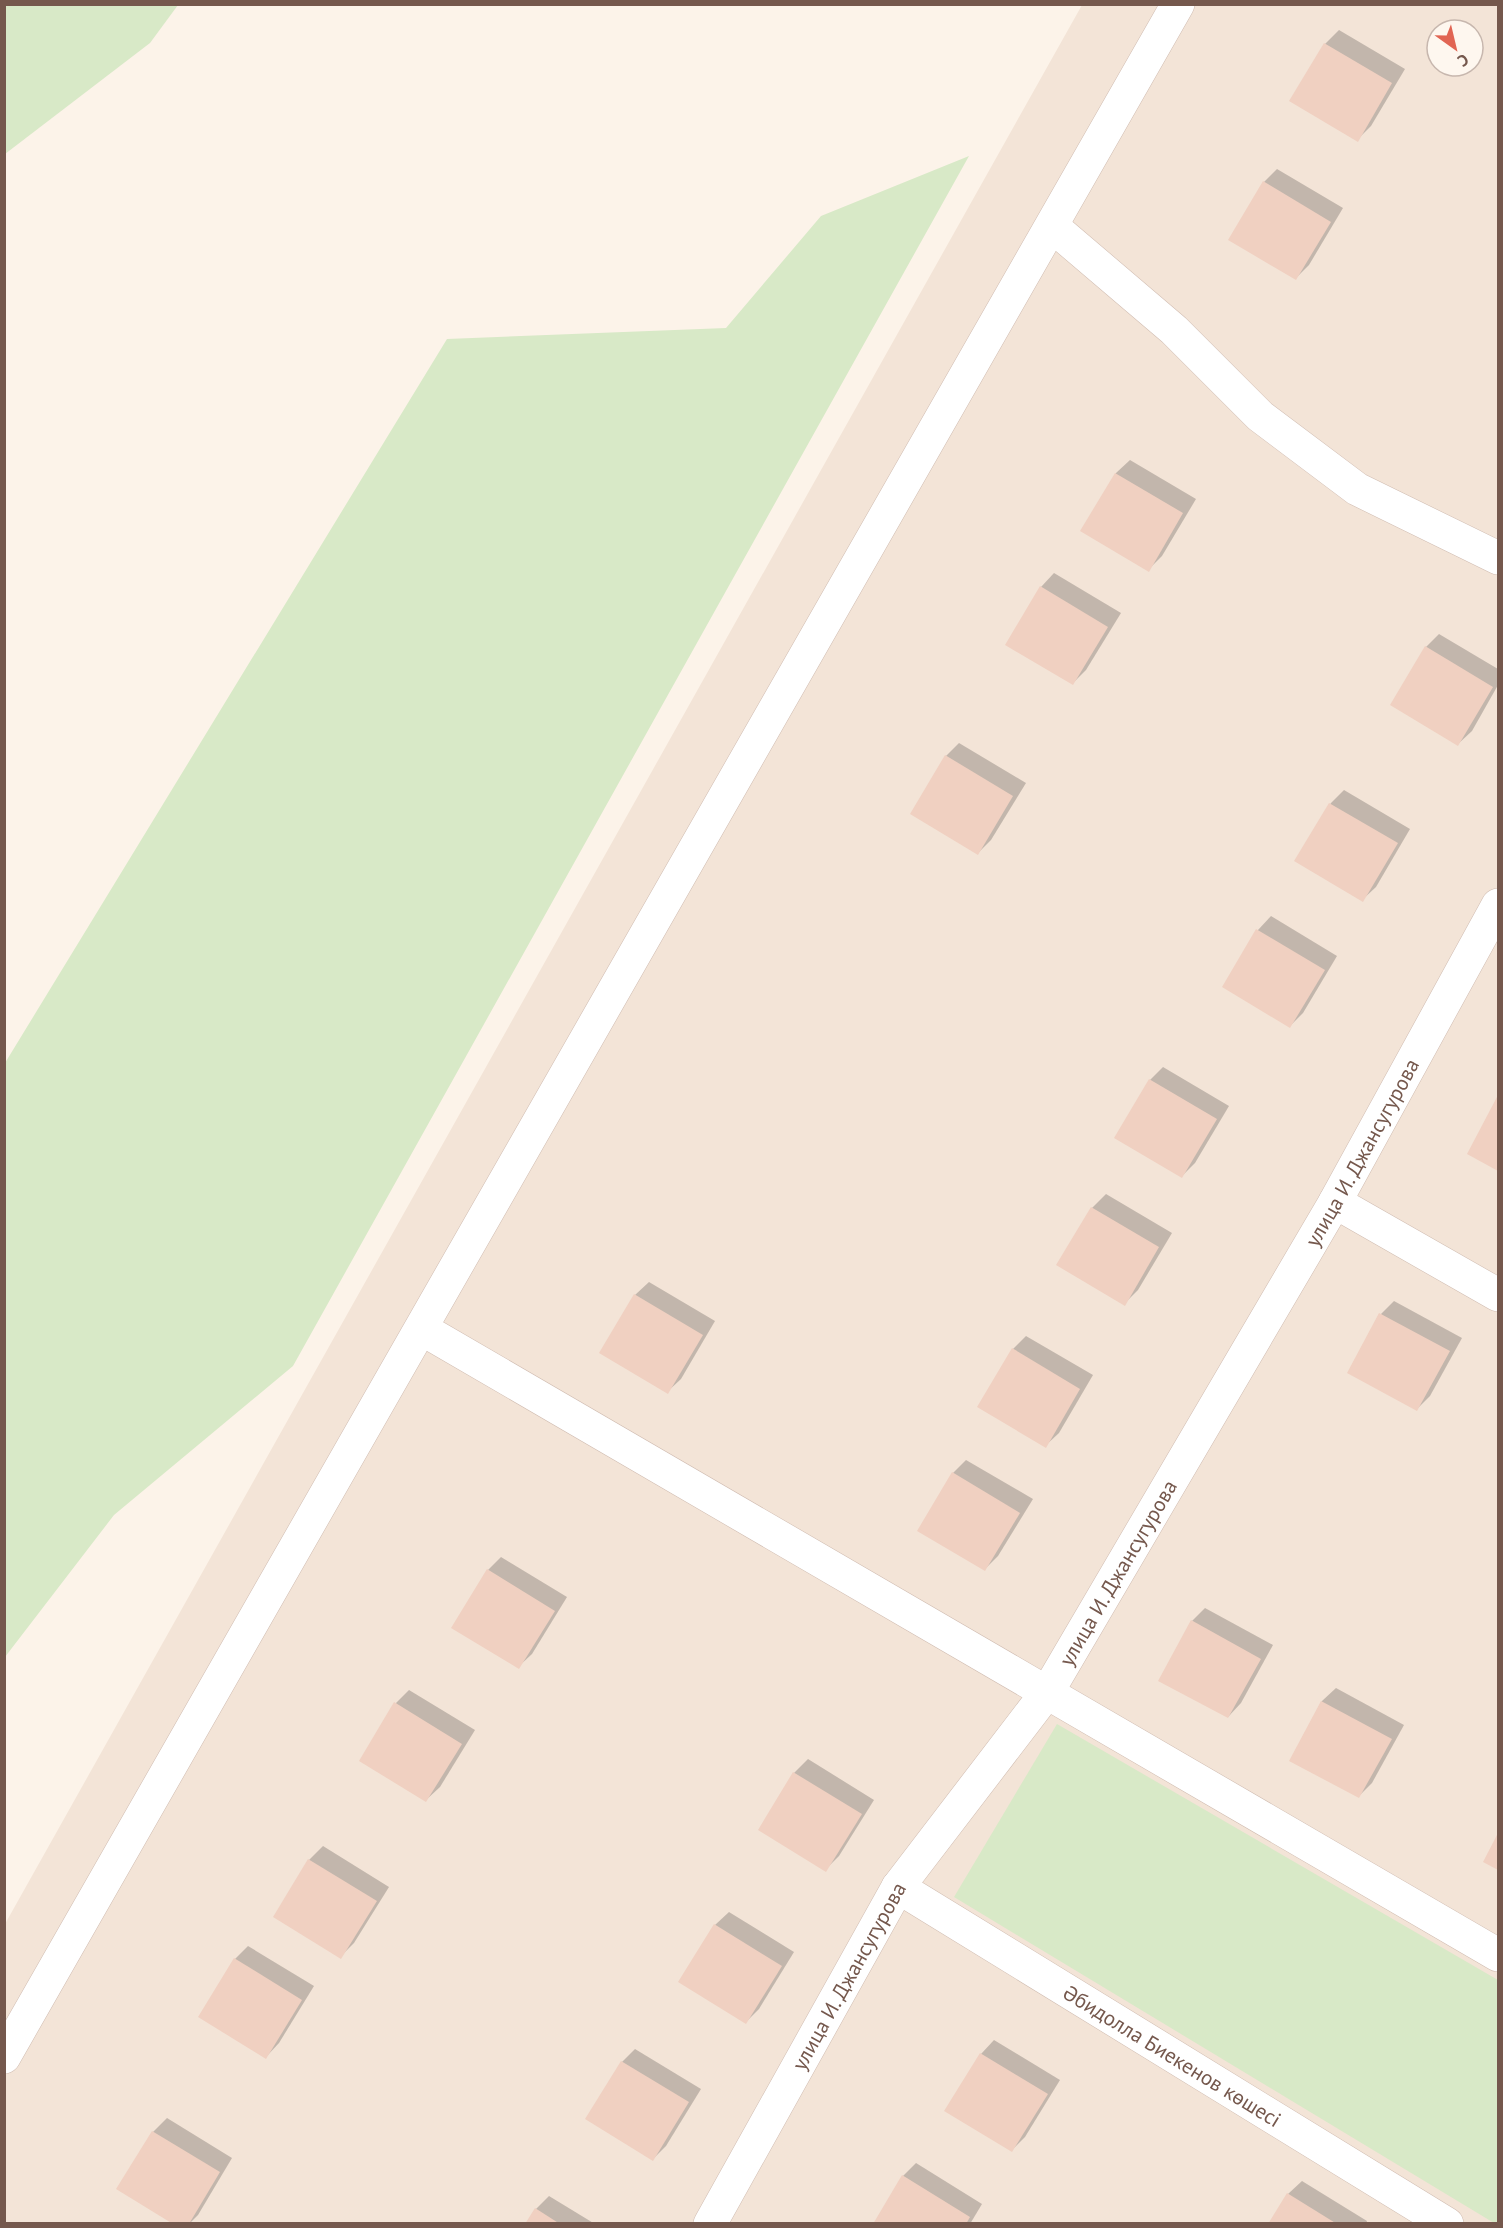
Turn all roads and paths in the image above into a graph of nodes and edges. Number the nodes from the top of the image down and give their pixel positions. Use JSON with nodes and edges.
{"nodes":[{"id":1,"x":1178,"y":4,"type":"edge"},
{"id":2,"x":1052,"y":226,"type":"junction"},
{"id":3,"x":1498,"y":558,"type":"edge"},
{"id":4,"x":1498,"y":905,"type":"edge"},
{"id":5,"x":1335,"y":1202,"type":"junction"},
{"id":6,"x":1498,"y":1295,"type":"edge"},
{"id":7,"x":422,"y":1329,"type":"junction"},
{"id":8,"x":1048,"y":1691,"type":"junction"},
{"id":9,"x":898,"y":1887,"type":"junction"},
{"id":10,"x":1498,"y":1955,"type":"edge"},
{"id":11,"x":4,"y":2057,"type":"edge"},
{"id":12,"x":710,"y":2223,"type":"edge"},
{"id":13,"x":1447,"y":2223,"type":"edge"}],
"edges":[{"from":1,"to":2,"type":"street"},
{"from":2,"to":3,"type":"street"},
{"from":2,"to":7,"type":"street"},
{"from":4,"to":5,"type":"street","name":"улица И. Джансугурова"},
{"from":5,"to":6,"type":"street"},
{"from":5,"to":8,"type":"street","name":"улица И. Джансугурова"},
{"from":7,"to":8,"type":"street"},
{"from":7,"to":11,"type":"street"},
{"from":8,"to":9,"type":"street","name":"улица И. Джансугурова"},
{"from":8,"to":10,"type":"street"},
{"from":9,"to":12,"type":"street","name":"улица И. Джансугурова"},
{"from":9,"to":13,"type":"street","name":"Әбидолла Биекенов көшесі"}]}
